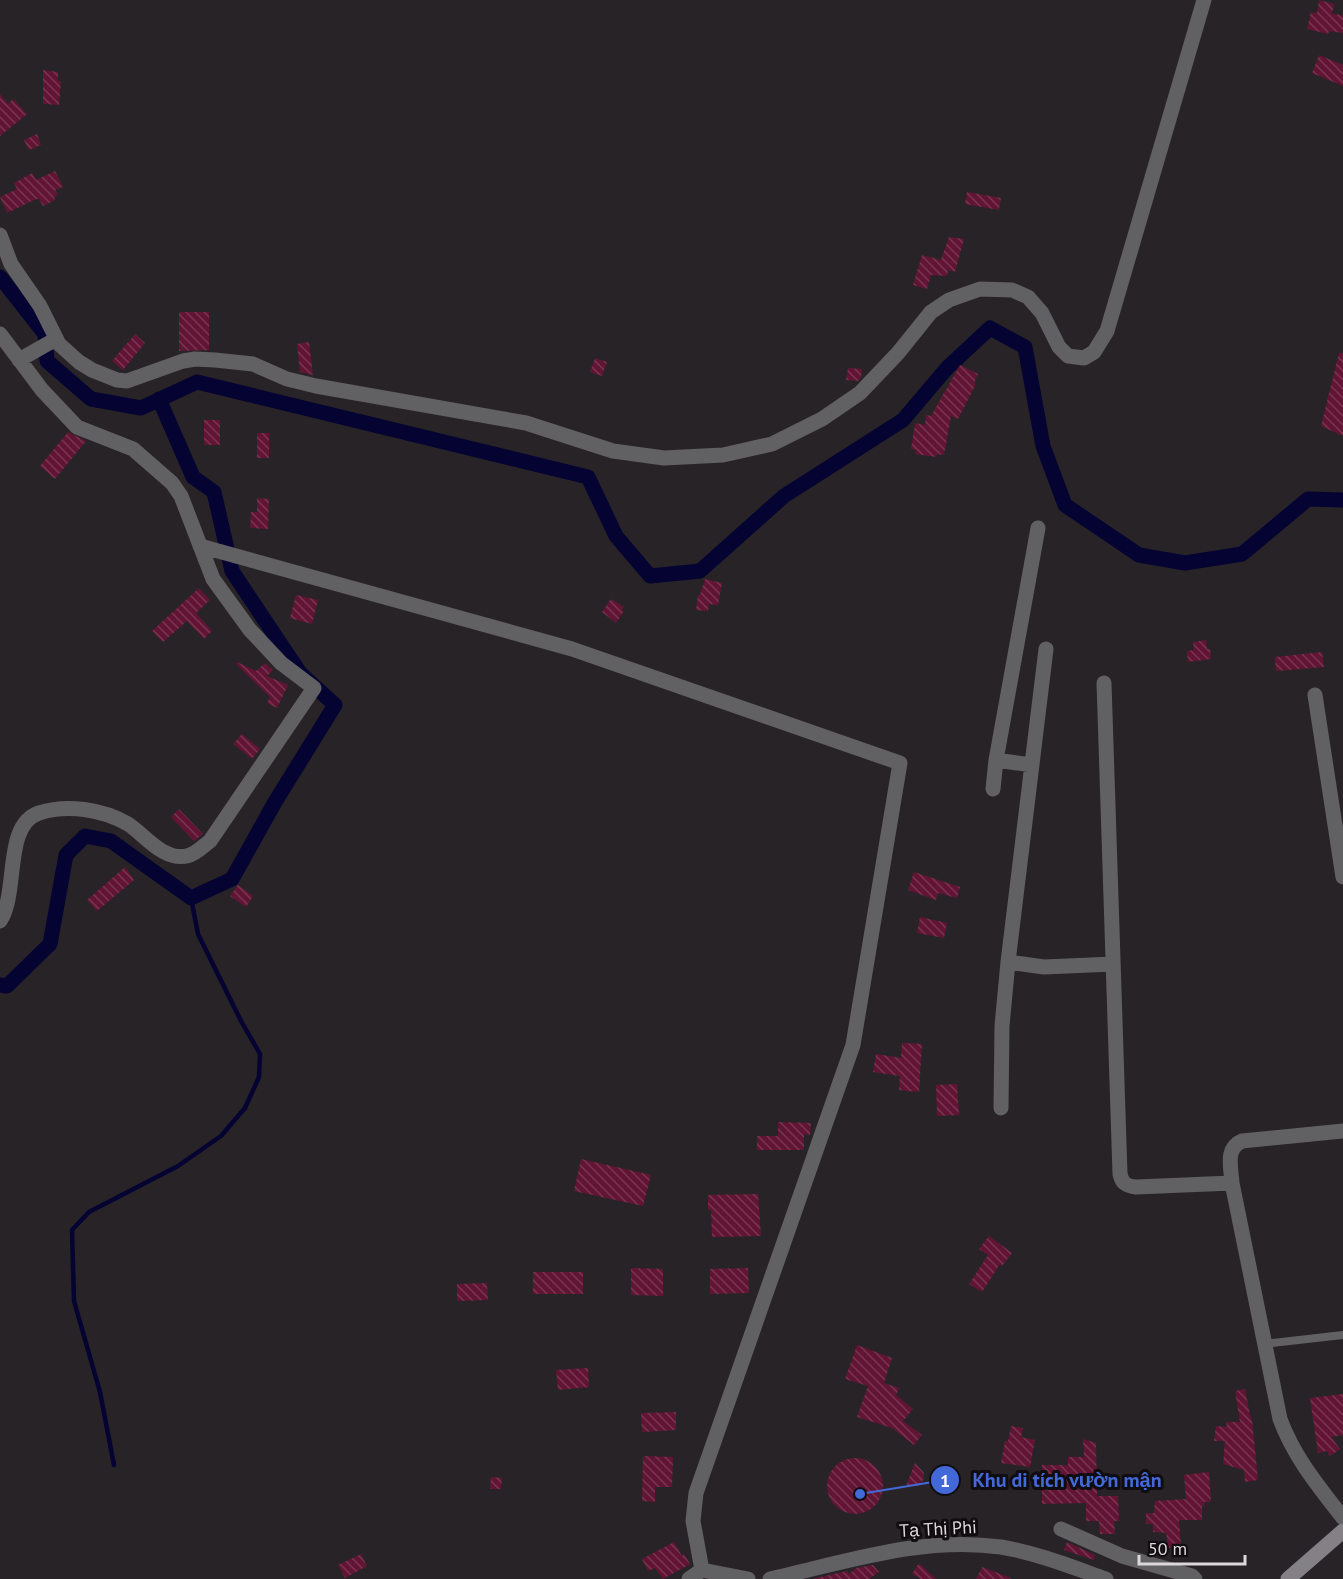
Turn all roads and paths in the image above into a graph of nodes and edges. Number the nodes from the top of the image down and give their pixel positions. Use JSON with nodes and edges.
{"nodes":[{"id":1,"x":1204,"y":0,"type":"edge"},
{"id":2,"x":0,"y":235,"type":"edge"},
{"id":3,"x":0,"y":334,"type":"edge"},
{"id":4,"x":57,"y":339,"type":"junction"},
{"id":5,"x":19,"y":360,"type":"junction"},
{"id":6,"x":1038,"y":528,"type":"dead end"},
{"id":7,"x":200,"y":546,"type":"junction"},
{"id":8,"x":1046,"y":649,"type":"dead end"},
{"id":9,"x":1104,"y":683,"type":"dead end"},
{"id":10,"x":1315,"y":696,"type":"dead end"},
{"id":11,"x":996,"y":760,"type":"junction"},
{"id":12,"x":1032,"y":765,"type":"junction"},
{"id":13,"x":993,"y":789,"type":"dead end"},
{"id":14,"x":1343,"y":877,"type":"edge"},
{"id":15,"x":0,"y":921,"type":"edge"},
{"id":16,"x":1008,"y":962,"type":"junction"},
{"id":17,"x":1113,"y":964,"type":"junction"},
{"id":18,"x":1001,"y":1108,"type":"dead end"},
{"id":19,"x":1343,"y":1131,"type":"edge"},
{"id":20,"x":1232,"y":1183,"type":"junction"},
{"id":21,"x":1343,"y":1335,"type":"edge"},
{"id":22,"x":1264,"y":1344,"type":"junction"},
{"id":23,"x":1343,"y":1518,"type":"edge"},
{"id":24,"x":1061,"y":1529,"type":"dead end"},
{"id":25,"x":1343,"y":1531,"type":"edge"},
{"id":26,"x":702,"y":1570,"type":"junction"},
{"id":27,"x":688,"y":1579,"type":"edge"},
{"id":28,"x":748,"y":1579,"type":"edge"},
{"id":29,"x":770,"y":1579,"type":"edge"},
{"id":30,"x":1106,"y":1579,"type":"edge"},
{"id":31,"x":1195,"y":1579,"type":"edge"},
{"id":32,"x":1288,"y":1579,"type":"edge"}],
"edges":[{"from":1,"to":4,"type":"street"},
{"from":2,"to":4,"type":"street"},
{"from":3,"to":5,"type":"street"},
{"from":4,"to":5,"type":"street"},
{"from":5,"to":7,"type":"street"},
{"from":6,"to":11,"type":"street"},
{"from":7,"to":15,"type":"street"},
{"from":7,"to":26,"type":"street"},
{"from":8,"to":12,"type":"street"},
{"from":9,"to":17,"type":"street"},
{"from":10,"to":14,"type":"street"},
{"from":11,"to":12,"type":"street"},
{"from":11,"to":13,"type":"street"},
{"from":12,"to":16,"type":"street"},
{"from":16,"to":17,"type":"street"},
{"from":16,"to":18,"type":"street"},
{"from":17,"to":20,"type":"street"},
{"from":19,"to":20,"type":"street"},
{"from":20,"to":22,"type":"street"},
{"from":21,"to":22,"type":"lane"},
{"from":22,"to":23,"type":"street"},
{"from":24,"to":31,"type":"street"},
{"from":25,"to":32,"type":"street"},
{"from":26,"to":27,"type":"street"},
{"from":26,"to":28,"type":"street"},
{"from":29,"to":30,"type":"street","name":"Tạ Thị Phi"}]}
